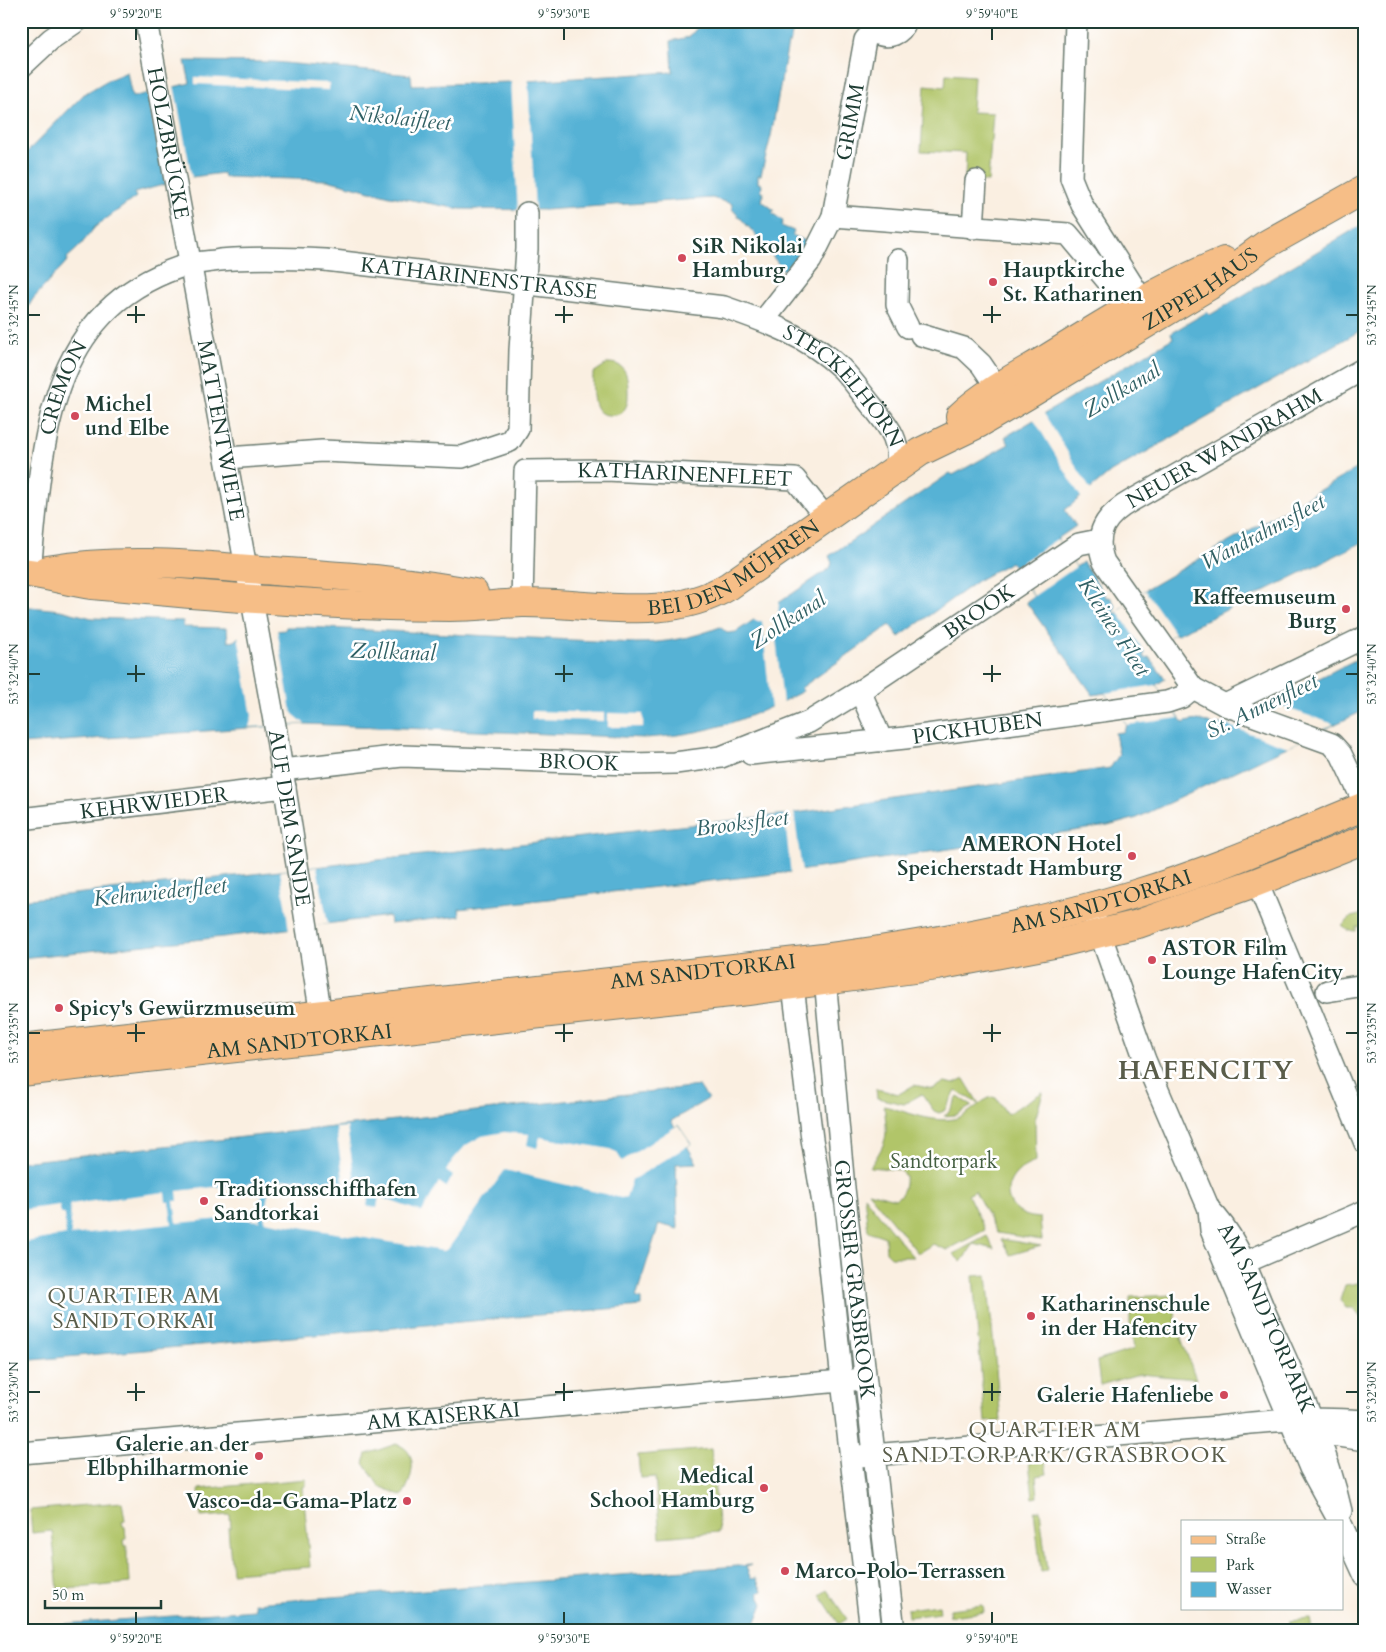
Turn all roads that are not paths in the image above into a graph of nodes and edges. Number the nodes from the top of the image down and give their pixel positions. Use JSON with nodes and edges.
{"nodes":[{"id":1,"x":78,"y":21,"type":"edge"},
{"id":2,"x":146,"y":21,"type":"edge"},
{"id":3,"x":906,"y":21,"type":"edge"},
{"id":4,"x":1076,"y":21,"type":"edge"},
{"id":5,"x":870,"y":26,"type":"edge"},
{"id":6,"x":21,"y":67,"type":"edge"},
{"id":7,"x":976,"y":181,"type":"dead end"},
{"id":8,"x":1365,"y":189,"type":"edge"},
{"id":9,"x":1082,"y":205,"type":"junction"},
{"id":10,"x":527,"y":213,"type":"dead end"},
{"id":11,"x":833,"y":216,"type":"junction"},
{"id":12,"x":973,"y":228,"type":"junction"},
{"id":13,"x":1068,"y":234,"type":"junction"},
{"id":14,"x":1265,"y":245,"type":"junction"},
{"id":15,"x":898,"y":260,"type":"dead end"},
{"id":16,"x":191,"y":264,"type":"junction"},
{"id":17,"x":526,"y":283,"type":"junction"},
{"id":18,"x":1115,"y":290,"type":"dead end"},
{"id":19,"x":1142,"y":300,"type":"junction"},
{"id":20,"x":764,"y":320,"type":"junction"},
{"id":21,"x":1135,"y":330,"type":"junction"},
{"id":22,"x":1365,"y":368,"type":"edge"},
{"id":23,"x":998,"y":389,"type":"junction"},
{"id":24,"x":920,"y":452,"type":"junction"},
{"id":25,"x":227,"y":458,"type":"junction"},
{"id":26,"x":896,"y":468,"type":"junction"},
{"id":27,"x":826,"y":518,"type":"junction"},
{"id":28,"x":1099,"y":540,"type":"junction"},
{"id":29,"x":247,"y":569,"type":"junction"},
{"id":30,"x":25,"y":572,"type":"edge"},
{"id":31,"x":252,"y":597,"type":"junction"},
{"id":32,"x":522,"y":603,"type":"junction"},
{"id":33,"x":1365,"y":637,"type":"edge"},
{"id":34,"x":1193,"y":688,"type":"junction"},
{"id":35,"x":860,"y":691,"type":"junction"},
{"id":36,"x":1225,"y":705,"type":"junction"},
{"id":37,"x":882,"y":741,"type":"junction"},
{"id":38,"x":721,"y":757,"type":"junction"},
{"id":39,"x":284,"y":778,"type":"junction"},
{"id":40,"x":1365,"y":806,"type":"edge"},
{"id":41,"x":21,"y":819,"type":"edge"},
{"id":42,"x":1365,"y":839,"type":"edge"},
{"id":43,"x":1257,"y":882,"type":"junction"},
{"id":44,"x":1090,"y":907,"type":"junction"},
{"id":45,"x":1100,"y":933,"type":"junction"},
{"id":46,"x":824,"y":970,"type":"junction"},
{"id":47,"x":792,"y":974,"type":"junction"},
{"id":48,"x":1365,"y":986,"type":"edge"},
{"id":49,"x":1327,"y":991,"type":"dead end"},
{"id":50,"x":323,"y":1027,"type":"junction"},
{"id":51,"x":21,"y":1048,"type":"edge"},
{"id":52,"x":21,"y":1072,"type":"edge"},
{"id":53,"x":1365,"y":1142,"type":"edge"},
{"id":54,"x":1365,"y":1211,"type":"edge"},
{"id":55,"x":1236,"y":1266,"type":"junction"},
{"id":56,"x":864,"y":1379,"type":"junction"},
{"id":57,"x":842,"y":1381,"type":"junction"},
{"id":58,"x":1365,"y":1422,"type":"edge"},
{"id":59,"x":1303,"y":1425,"type":"junction"},
{"id":60,"x":1365,"y":1440,"type":"edge"},
{"id":61,"x":21,"y":1453,"type":"edge"},
{"id":62,"x":873,"y":1455,"type":"junction"},
{"id":63,"x":852,"y":1457,"type":"junction"},
{"id":64,"x":1342,"y":1520,"type":"edge"},
{"id":65,"x":1344,"y":1529,"type":"edge"},
{"id":66,"x":1365,"y":1576,"type":"edge"},
{"id":67,"x":871,"y":1631,"type":"edge"},
{"id":68,"x":894,"y":1631,"type":"edge"}],
"edges":[{"from":1,"to":6,"type":"street"},
{"from":2,"to":16,"type":"street","name":"HOLZBRÜCKE"},
{"from":3,"to":5,"type":"street","name":"GRIMM"},
{"from":4,"to":9,"type":"street"},
{"from":5,"to":11,"type":"street","name":"GRIMM"},
{"from":7,"to":12,"type":"street"},
{"from":8,"to":14,"type":"main road","name":"ZIPPELHAUS"},
{"from":9,"to":13,"type":"street"},
{"from":9,"to":19,"type":"street"},
{"from":10,"to":17,"type":"street"},
{"from":11,"to":12,"type":"street"},
{"from":11,"to":20,"type":"street","name":"GRIMM"},
{"from":12,"to":13,"type":"street"},
{"from":13,"to":18,"type":"street"},
{"from":14,"to":19,"type":"main road","name":"ZIPPELHAUS"},
{"from":14,"to":21,"type":"main road","name":"ZIPPELHAUS"},
{"from":15,"to":23,"type":"street"},
{"from":16,"to":17,"type":"street","name":"KATHARINENSTRASSE"},
{"from":16,"to":25,"type":"street","name":"MATTENTWIETE"},
{"from":16,"to":30,"type":"street","name":"CREMON"},
{"from":17,"to":20,"type":"street","name":"KATHARINENSTRASSE"},
{"from":17,"to":25,"type":"street"},
{"from":19,"to":21,"type":"street"},
{"from":19,"to":23,"type":"main road","name":"ZIPPELHAUS"},
{"from":20,"to":26,"type":"street","name":"STECKELHÖRN"},
{"from":21,"to":24,"type":"main road","name":"ZIPPELHAUS"},
{"from":22,"to":28,"type":"street","name":"NEUER WANDRAHM"},
{"from":23,"to":24,"type":"main road","name":"ZIPPELHAUS"},
{"from":24,"to":26,"type":"main road","name":"BEI DEN MÜHREN"},
{"from":25,"to":29,"type":"street","name":"MATTENTWIETE"},
{"from":26,"to":27,"type":"main road","name":"BEI DEN MÜHREN"},
{"from":27,"to":32,"type":"main road","name":"BEI DEN MÜHREN"},
{"from":27,"to":32,"type":"street","name":"KATHARINENFLEET"},
{"from":28,"to":34,"type":"street"},
{"from":28,"to":35,"type":"street","name":"BROOK"},
{"from":29,"to":30,"type":"main road","name":"BEI DEN MÜHREN"},
{"from":29,"to":31,"type":"street","name":"MATTENTWIETE"},
{"from":29,"to":32,"type":"main road","name":"BEI DEN MÜHREN"},
{"from":30,"to":31,"type":"main road","name":"BEI DEN MÜHREN"},
{"from":31,"to":32,"type":"main road","name":"BEI DEN MÜHREN"},
{"from":31,"to":39,"type":"street","name":"AUF DEM SANDE"},
{"from":33,"to":36,"type":"street"},
{"from":34,"to":36,"type":"street"},
{"from":34,"to":37,"type":"street","name":"PICKHUBEN"},
{"from":35,"to":37,"type":"street"},
{"from":35,"to":38,"type":"street","name":"BROOK"},
{"from":36,"to":40,"type":"street"},
{"from":37,"to":38,"type":"street","name":"PICKHUBEN"},
{"from":38,"to":39,"type":"street","name":"BROOK"},
{"from":39,"to":41,"type":"street","name":"KEHRWIEDER"},
{"from":39,"to":50,"type":"street","name":"AUF DEM SANDE"},
{"from":40,"to":44,"type":"main road","name":"AM SANDTORKAI"},
{"from":42,"to":43,"type":"main road","name":"AM SANDTORKAI"},
{"from":43,"to":45,"type":"main road","name":"AM SANDTORKAI"},
{"from":43,"to":53,"type":"street"},
{"from":44,"to":45,"type":"street","name":"AM SANDTORPARK"},
{"from":44,"to":46,"type":"main road","name":"AM SANDTORKAI"},
{"from":45,"to":46,"type":"main road","name":"AM SANDTORKAI"},
{"from":45,"to":55,"type":"street","name":"AM SANDTORPARK"},
{"from":46,"to":47,"type":"main road","name":"AM SANDTORKAI"},
{"from":46,"to":56,"type":"street","name":"GROSSER GRASBROOK"},
{"from":47,"to":50,"type":"main road","name":"AM SANDTORKAI"},
{"from":47,"to":57,"type":"street","name":"GROSSER GRASBROOK"},
{"from":48,"to":49,"type":"street"},
{"from":50,"to":51,"type":"main road","name":"AM SANDTORKAI"},
{"from":50,"to":52,"type":"main road","name":"AM SANDTORKAI"},
{"from":54,"to":55,"type":"street"},
{"from":55,"to":59,"type":"street","name":"AM SANDTORPARK"},
{"from":56,"to":57,"type":"street","name":"AM KAISERKAI"},
{"from":56,"to":62,"type":"street","name":"GROSSER GRASBROOK"},
{"from":57,"to":61,"type":"street","name":"AM KAISERKAI"},
{"from":57,"to":63,"type":"street","name":"GROSSER GRASBROOK"},
{"from":58,"to":59,"type":"street"},
{"from":59,"to":60,"type":"street"},
{"from":59,"to":62,"type":"street"},
{"from":59,"to":64,"type":"street","name":"AM SANDTORPARK"},
{"from":62,"to":63,"type":"street"},
{"from":62,"to":68,"type":"street","name":"GROSSER GRASBROOK"},
{"from":63,"to":67,"type":"street","name":"GROSSER GRASBROOK"},
{"from":65,"to":66,"type":"street","name":"AM SANDTORPARK"}]}
